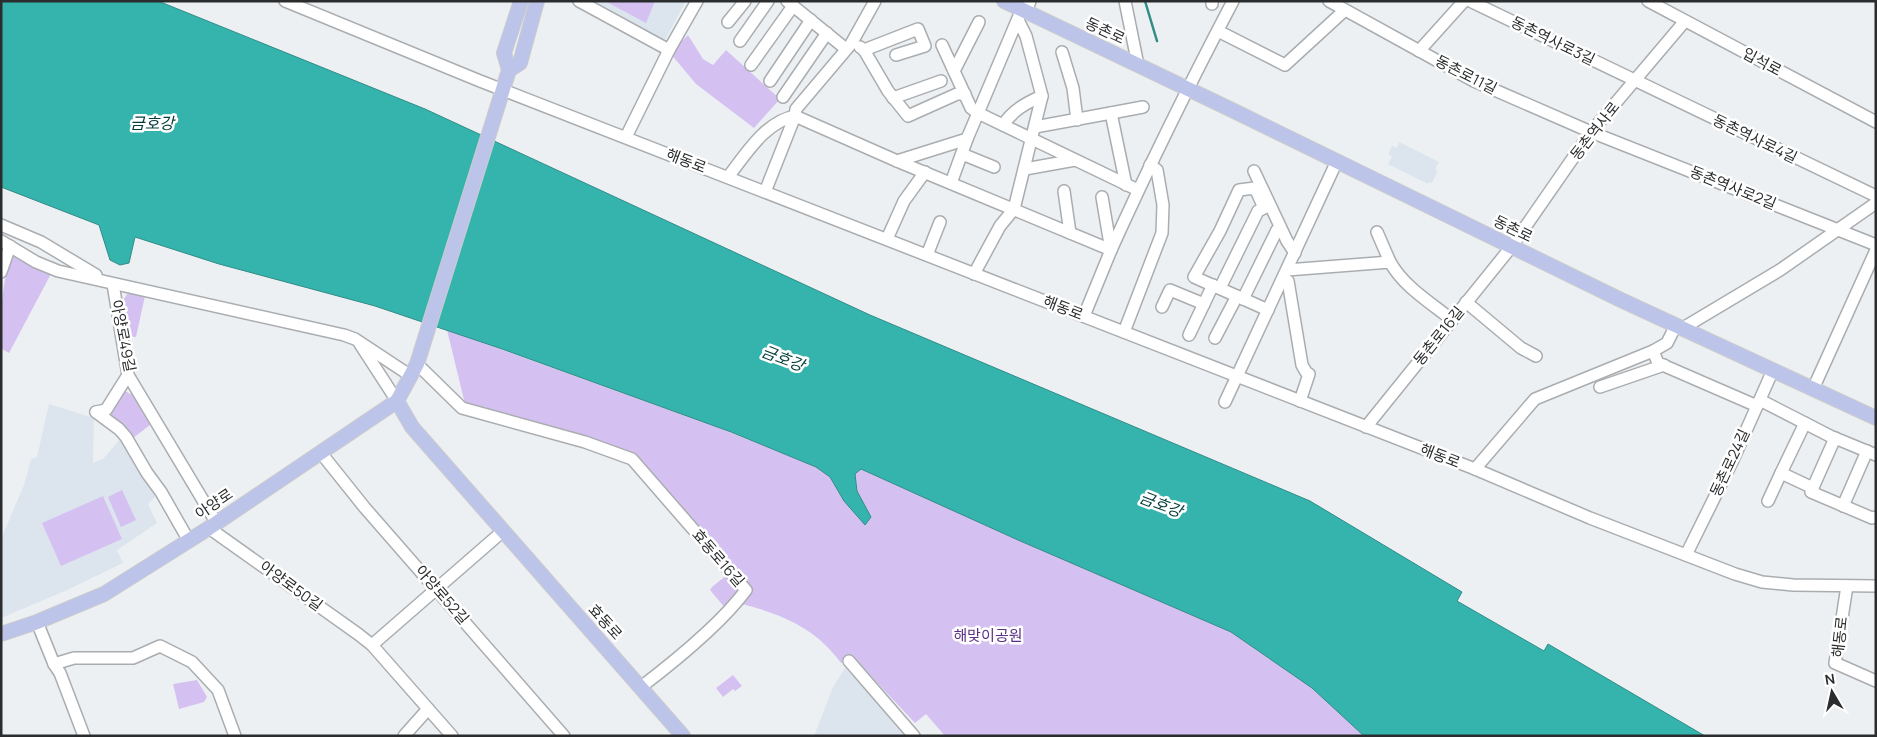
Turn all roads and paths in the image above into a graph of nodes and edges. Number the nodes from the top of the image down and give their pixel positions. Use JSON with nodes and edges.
{"nodes":[{"id":1,"x":521,"y":1,"type":"edge"},
{"id":2,"x":537,"y":1,"type":"edge"},
{"id":3,"x":579,"y":1,"type":"edge"},
{"id":4,"x":697,"y":1,"type":"edge"},
{"id":5,"x":745,"y":1,"type":"edge"},
{"id":6,"x":768,"y":1,"type":"edge"},
{"id":7,"x":875,"y":1,"type":"edge"},
{"id":8,"x":1004,"y":1,"type":"edge"},
{"id":9,"x":1125,"y":1,"type":"edge"},
{"id":10,"x":1233,"y":1,"type":"edge"},
{"id":11,"x":1329,"y":1,"type":"edge"},
{"id":12,"x":1464,"y":1,"type":"edge"},
{"id":13,"x":1470,"y":1,"type":"edge"},
{"id":14,"x":1648,"y":1,"type":"edge"},
{"id":15,"x":290,"y":2,"type":"edge"},
{"id":16,"x":790,"y":4,"type":"edge"},
{"id":17,"x":1345,"y":10,"type":"junction"},
{"id":18,"x":1024,"y":11,"type":"edge"},
{"id":19,"x":811,"y":20,"type":"junction"},
{"id":20,"x":1685,"y":21,"type":"junction"},
{"id":21,"x":728,"y":22,"type":"dead end"},
{"id":22,"x":979,"y":22,"type":"dead end"},
{"id":23,"x":1218,"y":31,"type":"junction"},
{"id":24,"x":827,"y":33,"type":"junction"},
{"id":25,"x":740,"y":41,"type":"dead end"},
{"id":26,"x":942,"y":45,"type":"dead end"},
{"id":27,"x":849,"y":46,"type":"junction"},
{"id":28,"x":669,"y":50,"type":"junction"},
{"id":29,"x":864,"y":50,"type":"junction"},
{"id":30,"x":1419,"y":51,"type":"junction"},
{"id":31,"x":1062,"y":52,"type":"dead end"},
{"id":32,"x":896,"y":56,"type":"dead end"},
{"id":33,"x":751,"y":65,"type":"dead end"},
{"id":34,"x":1138,"y":65,"type":"junction"},
{"id":35,"x":509,"y":70,"type":"junction"},
{"id":36,"x":954,"y":71,"type":"junction"},
{"id":37,"x":770,"y":81,"type":"dead end"},
{"id":38,"x":941,"y":81,"type":"dead end"},
{"id":39,"x":1635,"y":81,"type":"junction"},
{"id":40,"x":503,"y":89,"type":"junction"},
{"id":41,"x":1187,"y":89,"type":"junction"},
{"id":42,"x":965,"y":94,"type":"junction"},
{"id":43,"x":1042,"y":96,"type":"junction"},
{"id":44,"x":783,"y":97,"type":"dead end"},
{"id":45,"x":893,"y":98,"type":"junction"},
{"id":46,"x":1143,"y":107,"type":"dead end"},
{"id":47,"x":978,"y":113,"type":"junction"},
{"id":48,"x":1111,"y":113,"type":"junction"},
{"id":49,"x":796,"y":116,"type":"junction"},
{"id":50,"x":1077,"y":120,"type":"junction"},
{"id":51,"x":1876,"y":122,"type":"edge"},
{"id":52,"x":1003,"y":125,"type":"junction"},
{"id":53,"x":1035,"y":127,"type":"junction"},
{"id":54,"x":1591,"y":132,"type":"junction"},
{"id":55,"x":626,"y":137,"type":"junction"},
{"id":56,"x":967,"y":139,"type":"junction"},
{"id":57,"x":1032,"y":139,"type":"junction"},
{"id":58,"x":962,"y":154,"type":"junction"},
{"id":59,"x":1075,"y":160,"type":"junction"},
{"id":60,"x":898,"y":161,"type":"junction"},
{"id":61,"x":1337,"y":161,"type":"junction"},
{"id":62,"x":1150,"y":165,"type":"junction"},
{"id":63,"x":994,"y":167,"type":"dead end"},
{"id":64,"x":1024,"y":168,"type":"junction"},
{"id":65,"x":1254,"y":171,"type":"dead end"},
{"id":66,"x":924,"y":172,"type":"junction"},
{"id":67,"x":728,"y":177,"type":"junction"},
{"id":68,"x":951,"y":183,"type":"junction"},
{"id":69,"x":1126,"y":184,"type":"junction"},
{"id":70,"x":1064,"y":190,"type":"dead end"},
{"id":71,"x":1138,"y":190,"type":"junction"},
{"id":72,"x":765,"y":192,"type":"junction"},
{"id":73,"x":1876,"y":196,"type":"edge"},
{"id":74,"x":1102,"y":197,"type":"dead end"},
{"id":75,"x":1876,"y":202,"type":"edge"},
{"id":76,"x":1014,"y":209,"type":"junction"},
{"id":77,"x":940,"y":222,"type":"dead end"},
{"id":78,"x":1,"y":225,"type":"edge"},
{"id":79,"x":1280,"y":228,"type":"junction"},
{"id":80,"x":1837,"y":229,"type":"junction"},
{"id":81,"x":1377,"y":232,"type":"dead end"},
{"id":82,"x":1070,"y":233,"type":"junction"},
{"id":83,"x":887,"y":239,"type":"junction"},
{"id":84,"x":6,"y":243,"type":"edge"},
{"id":85,"x":1876,"y":245,"type":"edge"},
{"id":86,"x":1512,"y":246,"type":"junction"},
{"id":87,"x":1111,"y":250,"type":"junction"},
{"id":88,"x":1876,"y":250,"type":"edge"},
{"id":89,"x":1295,"y":253,"type":"junction"},
{"id":90,"x":927,"y":255,"type":"junction"},
{"id":91,"x":1390,"y":262,"type":"junction"},
{"id":92,"x":1,"y":272,"type":"edge"},
{"id":93,"x":974,"y":274,"type":"junction"},
{"id":94,"x":1285,"y":274,"type":"junction"},
{"id":95,"x":113,"y":284,"type":"junction"},
{"id":96,"x":1216,"y":287,"type":"junction"},
{"id":97,"x":1240,"y":297,"type":"junction"},
{"id":98,"x":1466,"y":302,"type":"junction"},
{"id":99,"x":1204,"y":304,"type":"junction"},
{"id":100,"x":1162,"y":307,"type":"dead end"},
{"id":101,"x":1268,"y":310,"type":"junction"},
{"id":102,"x":1084,"y":316,"type":"junction"},
{"id":103,"x":1452,"y":320,"type":"junction"},
{"id":104,"x":1679,"y":327,"type":"junction"},
{"id":105,"x":1124,"y":332,"type":"junction"},
{"id":106,"x":1189,"y":335,"type":"dead end"},
{"id":107,"x":1214,"y":338,"type":"dead end"},
{"id":108,"x":358,"y":341,"type":"junction"},
{"id":109,"x":1653,"y":351,"type":"junction"},
{"id":110,"x":1536,"y":356,"type":"dead end"},
{"id":111,"x":1622,"y":363,"type":"junction"},
{"id":112,"x":1664,"y":366,"type":"junction"},
{"id":113,"x":414,"y":370,"type":"junction"},
{"id":114,"x":1773,"y":370,"type":"junction"},
{"id":115,"x":128,"y":376,"type":"junction"},
{"id":116,"x":1237,"y":376,"type":"junction"},
{"id":117,"x":1628,"y":378,"type":"junction"},
{"id":118,"x":1600,"y":387,"type":"dead end"},
{"id":119,"x":1812,"y":389,"type":"junction"},
{"id":120,"x":1300,"y":400,"type":"junction"},
{"id":121,"x":396,"y":401,"type":"junction"},
{"id":122,"x":1224,"y":402,"type":"dead end"},
{"id":123,"x":1758,"y":403,"type":"junction"},
{"id":124,"x":1876,"y":418,"type":"edge"},
{"id":125,"x":1805,"y":423,"type":"junction"},
{"id":126,"x":1366,"y":427,"type":"junction"},
{"id":127,"x":1835,"y":438,"type":"junction"},
{"id":128,"x":321,"y":453,"type":"junction"},
{"id":129,"x":1871,"y":453,"type":"edge"},
{"id":130,"x":1475,"y":469,"type":"junction"},
{"id":131,"x":1781,"y":473,"type":"junction"},
{"id":132,"x":1813,"y":488,"type":"junction"},
{"id":133,"x":1768,"y":501,"type":"dead end"},
{"id":134,"x":1843,"y":506,"type":"junction"},
{"id":135,"x":1876,"y":517,"type":"edge"},
{"id":136,"x":213,"y":525,"type":"junction"},
{"id":137,"x":503,"y":531,"type":"junction"},
{"id":138,"x":189,"y":541,"type":"junction"},
{"id":139,"x":1686,"y":556,"type":"junction"},
{"id":140,"x":1847,"y":586,"type":"junction"},
{"id":141,"x":1876,"y":586,"type":"edge"},
{"id":142,"x":437,"y":589,"type":"junction"},
{"id":143,"x":37,"y":622,"type":"junction"},
{"id":144,"x":1,"y":634,"type":"edge"},
{"id":145,"x":372,"y":646,"type":"junction"},
{"id":146,"x":849,"y":661,"type":"dead end"},
{"id":147,"x":54,"y":664,"type":"junction"},
{"id":148,"x":1876,"y":681,"type":"edge"},
{"id":149,"x":641,"y":686,"type":"junction"},
{"id":150,"x":428,"y":709,"type":"junction"},
{"id":151,"x":84,"y":736,"type":"edge"},
{"id":152,"x":235,"y":736,"type":"edge"},
{"id":153,"x":404,"y":736,"type":"edge"},
{"id":154,"x":452,"y":736,"type":"edge"},
{"id":155,"x":564,"y":736,"type":"edge"},
{"id":156,"x":683,"y":736,"type":"edge"},
{"id":157,"x":914,"y":736,"type":"edge"}],
"edges":[{"from":1,"to":35,"type":"main road"},
{"from":2,"to":35,"type":"main road"},
{"from":3,"to":28,"type":"street"},
{"from":4,"to":28,"type":"street"},
{"from":5,"to":21,"type":"street"},
{"from":6,"to":25,"type":"street"},
{"from":7,"to":27,"type":"street"},
{"from":8,"to":18,"type":"main road","name":"동촌로"},
{"from":9,"to":34,"type":"street","name":"동촌로"},
{"from":10,"to":23,"type":"street"},
{"from":11,"to":17,"type":"street","name":"동촌로11길"},
{"from":12,"to":30,"type":"street"},
{"from":13,"to":39,"type":"street","name":"동촌역사로3길"},
{"from":14,"to":20,"type":"street","name":"입석로"},
{"from":15,"to":40,"type":"street","name":"해동로"},
{"from":16,"to":19,"type":"street"},
{"from":16,"to":33,"type":"street"},
{"from":17,"to":23,"type":"street"},
{"from":17,"to":30,"type":"street","name":"동촌로11길"},
{"from":18,"to":34,"type":"main road","name":"동촌로"},
{"from":18,"to":43,"type":"street"},
{"from":18,"to":47,"type":"street"},
{"from":19,"to":24,"type":"street"},
{"from":19,"to":37,"type":"street"},
{"from":20,"to":39,"type":"street","name":"동촌역사로"},
{"from":20,"to":51,"type":"street","name":"입석로"},
{"from":22,"to":36,"type":"street"},
{"from":23,"to":41,"type":"street"},
{"from":24,"to":27,"type":"street"},
{"from":24,"to":44,"type":"street"},
{"from":26,"to":36,"type":"street"},
{"from":27,"to":29,"type":"street"},
{"from":27,"to":49,"type":"street"},
{"from":28,"to":55,"type":"street"},
{"from":29,"to":32,"type":"street"},
{"from":29,"to":45,"type":"street"},
{"from":30,"to":54,"type":"street","name":"동촌로11길"},
{"from":31,"to":50,"type":"street"},
{"from":34,"to":41,"type":"main road","name":"동촌로"},
{"from":35,"to":40,"type":"main road"},
{"from":36,"to":42,"type":"street"},
{"from":38,"to":45,"type":"street"},
{"from":39,"to":54,"type":"street","name":"동촌역사로"},
{"from":39,"to":73,"type":"street","name":"동촌역사로4길"},
{"from":40,"to":55,"type":"street","name":"해동로"},
{"from":40,"to":113,"type":"main road","name":"아양로"},
{"from":41,"to":61,"type":"main road","name":"동촌로"},
{"from":41,"to":62,"type":"street"},
{"from":42,"to":45,"type":"street"},
{"from":42,"to":47,"type":"street"},
{"from":43,"to":52,"type":"street"},
{"from":43,"to":53,"type":"street"},
{"from":46,"to":48,"type":"street"},
{"from":47,"to":52,"type":"street"},
{"from":47,"to":56,"type":"street"},
{"from":48,"to":50,"type":"street"},
{"from":48,"to":69,"type":"street"},
{"from":49,"to":60,"type":"street"},
{"from":49,"to":67,"type":"street"},
{"from":49,"to":72,"type":"street"},
{"from":50,"to":53,"type":"street"},
{"from":52,"to":57,"type":"street"},
{"from":53,"to":57,"type":"street"},
{"from":54,"to":80,"type":"street","name":"동촌역사로2길"},
{"from":54,"to":86,"type":"street","name":"동촌역사로"},
{"from":55,"to":67,"type":"street","name":"해동로"},
{"from":56,"to":58,"type":"street"},
{"from":56,"to":60,"type":"street"},
{"from":57,"to":59,"type":"street"},
{"from":57,"to":64,"type":"street"},
{"from":58,"to":63,"type":"street"},
{"from":58,"to":68,"type":"street"},
{"from":59,"to":64,"type":"street"},
{"from":59,"to":69,"type":"street"},
{"from":60,"to":66,"type":"street"},
{"from":61,"to":86,"type":"main road","name":"동촌로"},
{"from":61,"to":89,"type":"street"},
{"from":62,"to":71,"type":"street"},
{"from":62,"to":105,"type":"street"},
{"from":64,"to":76,"type":"street"},
{"from":65,"to":79,"type":"street"},
{"from":66,"to":68,"type":"street"},
{"from":66,"to":83,"type":"street"},
{"from":67,"to":72,"type":"street","name":"해동로"},
{"from":68,"to":76,"type":"street"},
{"from":69,"to":71,"type":"street"},
{"from":70,"to":82,"type":"street"},
{"from":71,"to":87,"type":"street"},
{"from":72,"to":83,"type":"street","name":"해동로"},
{"from":74,"to":87,"type":"street"},
{"from":75,"to":80,"type":"street"},
{"from":76,"to":82,"type":"street"},
{"from":76,"to":93,"type":"street"},
{"from":77,"to":90,"type":"street"},
{"from":78,"to":95,"type":"street","name":"아양로49길"},
{"from":79,"to":89,"type":"street"},
{"from":79,"to":97,"type":"street"},
{"from":80,"to":85,"type":"street","name":"동촌역사로2길"},
{"from":80,"to":104,"type":"street"},
{"from":81,"to":91,"type":"street"},
{"from":82,"to":87,"type":"street"},
{"from":83,"to":90,"type":"street","name":"해동로"},
{"from":84,"to":92,"type":"street"},
{"from":84,"to":95,"type":"street"},
{"from":86,"to":98,"type":"street","name":"동촌로16길"},
{"from":86,"to":104,"type":"main road","name":"동촌로"},
{"from":87,"to":102,"type":"street"},
{"from":88,"to":119,"type":"street"},
{"from":89,"to":94,"type":"street"},
{"from":90,"to":93,"type":"street","name":"해동로"},
{"from":91,"to":94,"type":"street"},
{"from":91,"to":103,"type":"street"},
{"from":93,"to":102,"type":"street","name":"해동로"},
{"from":94,"to":101,"type":"street"},
{"from":94,"to":120,"type":"street"},
{"from":95,"to":108,"type":"street"},
{"from":95,"to":115,"type":"street","name":"아양로49길"},
{"from":96,"to":96,"type":"street"},
{"from":96,"to":97,"type":"street"},
{"from":96,"to":99,"type":"street"},
{"from":97,"to":101,"type":"street"},
{"from":97,"to":107,"type":"street"},
{"from":98,"to":103,"type":"street","name":"동촌로16길"},
{"from":98,"to":110,"type":"street"},
{"from":99,"to":100,"type":"street"},
{"from":99,"to":106,"type":"street"},
{"from":101,"to":116,"type":"street"},
{"from":102,"to":105,"type":"street","name":"해동로"},
{"from":103,"to":126,"type":"street","name":"동촌로16길"},
{"from":104,"to":109,"type":"street"},
{"from":104,"to":114,"type":"main road","name":"동촌로"},
{"from":105,"to":116,"type":"street","name":"해동로"},
{"from":108,"to":113,"type":"street"},
{"from":108,"to":121,"type":"street"},
{"from":109,"to":111,"type":"street"},
{"from":109,"to":112,"type":"street"},
{"from":111,"to":117,"type":"street"},
{"from":111,"to":130,"type":"street"},
{"from":112,"to":117,"type":"street"},
{"from":112,"to":123,"type":"street"},
{"from":113,"to":121,"type":"main road","name":"아양로"},
{"from":113,"to":149,"type":"street","name":"효동로16길"},
{"from":114,"to":119,"type":"main road","name":"동촌로"},
{"from":114,"to":123,"type":"street","name":"동촌로24길"},
{"from":115,"to":136,"type":"street","name":"아양로49길"},
{"from":115,"to":138,"type":"street"},
{"from":116,"to":120,"type":"street","name":"해동로"},
{"from":116,"to":122,"type":"street"},
{"from":117,"to":118,"type":"street"},
{"from":119,"to":124,"type":"main road","name":"동촌로"},
{"from":120,"to":126,"type":"street","name":"해동로"},
{"from":121,"to":128,"type":"main road","name":"아양로"},
{"from":121,"to":137,"type":"main road","name":"효동로"},
{"from":123,"to":125,"type":"street"},
{"from":123,"to":139,"type":"street","name":"동촌로24길"},
{"from":125,"to":127,"type":"street"},
{"from":125,"to":131,"type":"street"},
{"from":126,"to":130,"type":"street","name":"해동로"},
{"from":127,"to":129,"type":"street"},
{"from":127,"to":132,"type":"street"},
{"from":128,"to":136,"type":"main road","name":"아양로"},
{"from":128,"to":142,"type":"street","name":"아양로52길"},
{"from":129,"to":134,"type":"street"},
{"from":130,"to":139,"type":"street","name":"해동로"},
{"from":131,"to":132,"type":"street"},
{"from":131,"to":133,"type":"street"},
{"from":132,"to":134,"type":"street"},
{"from":134,"to":135,"type":"street"},
{"from":136,"to":138,"type":"main road","name":"아양로"},
{"from":136,"to":145,"type":"street","name":"아양로50길"},
{"from":137,"to":142,"type":"street"},
{"from":137,"to":149,"type":"main road","name":"효동로"},
{"from":138,"to":143,"type":"main road","name":"아양로"},
{"from":139,"to":140,"type":"street","name":"해동로"},
{"from":140,"to":141,"type":"street","name":"해동로"},
{"from":140,"to":148,"type":"street","name":"해동로"},
{"from":142,"to":145,"type":"street"},
{"from":142,"to":155,"type":"street","name":"아양로52길"},
{"from":143,"to":144,"type":"main road","name":"아양로"},
{"from":143,"to":147,"type":"street"},
{"from":145,"to":150,"type":"street","name":"아양로50길"},
{"from":146,"to":157,"type":"street"},
{"from":147,"to":151,"type":"street"},
{"from":147,"to":152,"type":"street"},
{"from":149,"to":156,"type":"main road","name":"효동로"},
{"from":150,"to":153,"type":"street"},
{"from":150,"to":154,"type":"street","name":"아양로50길"}]}
